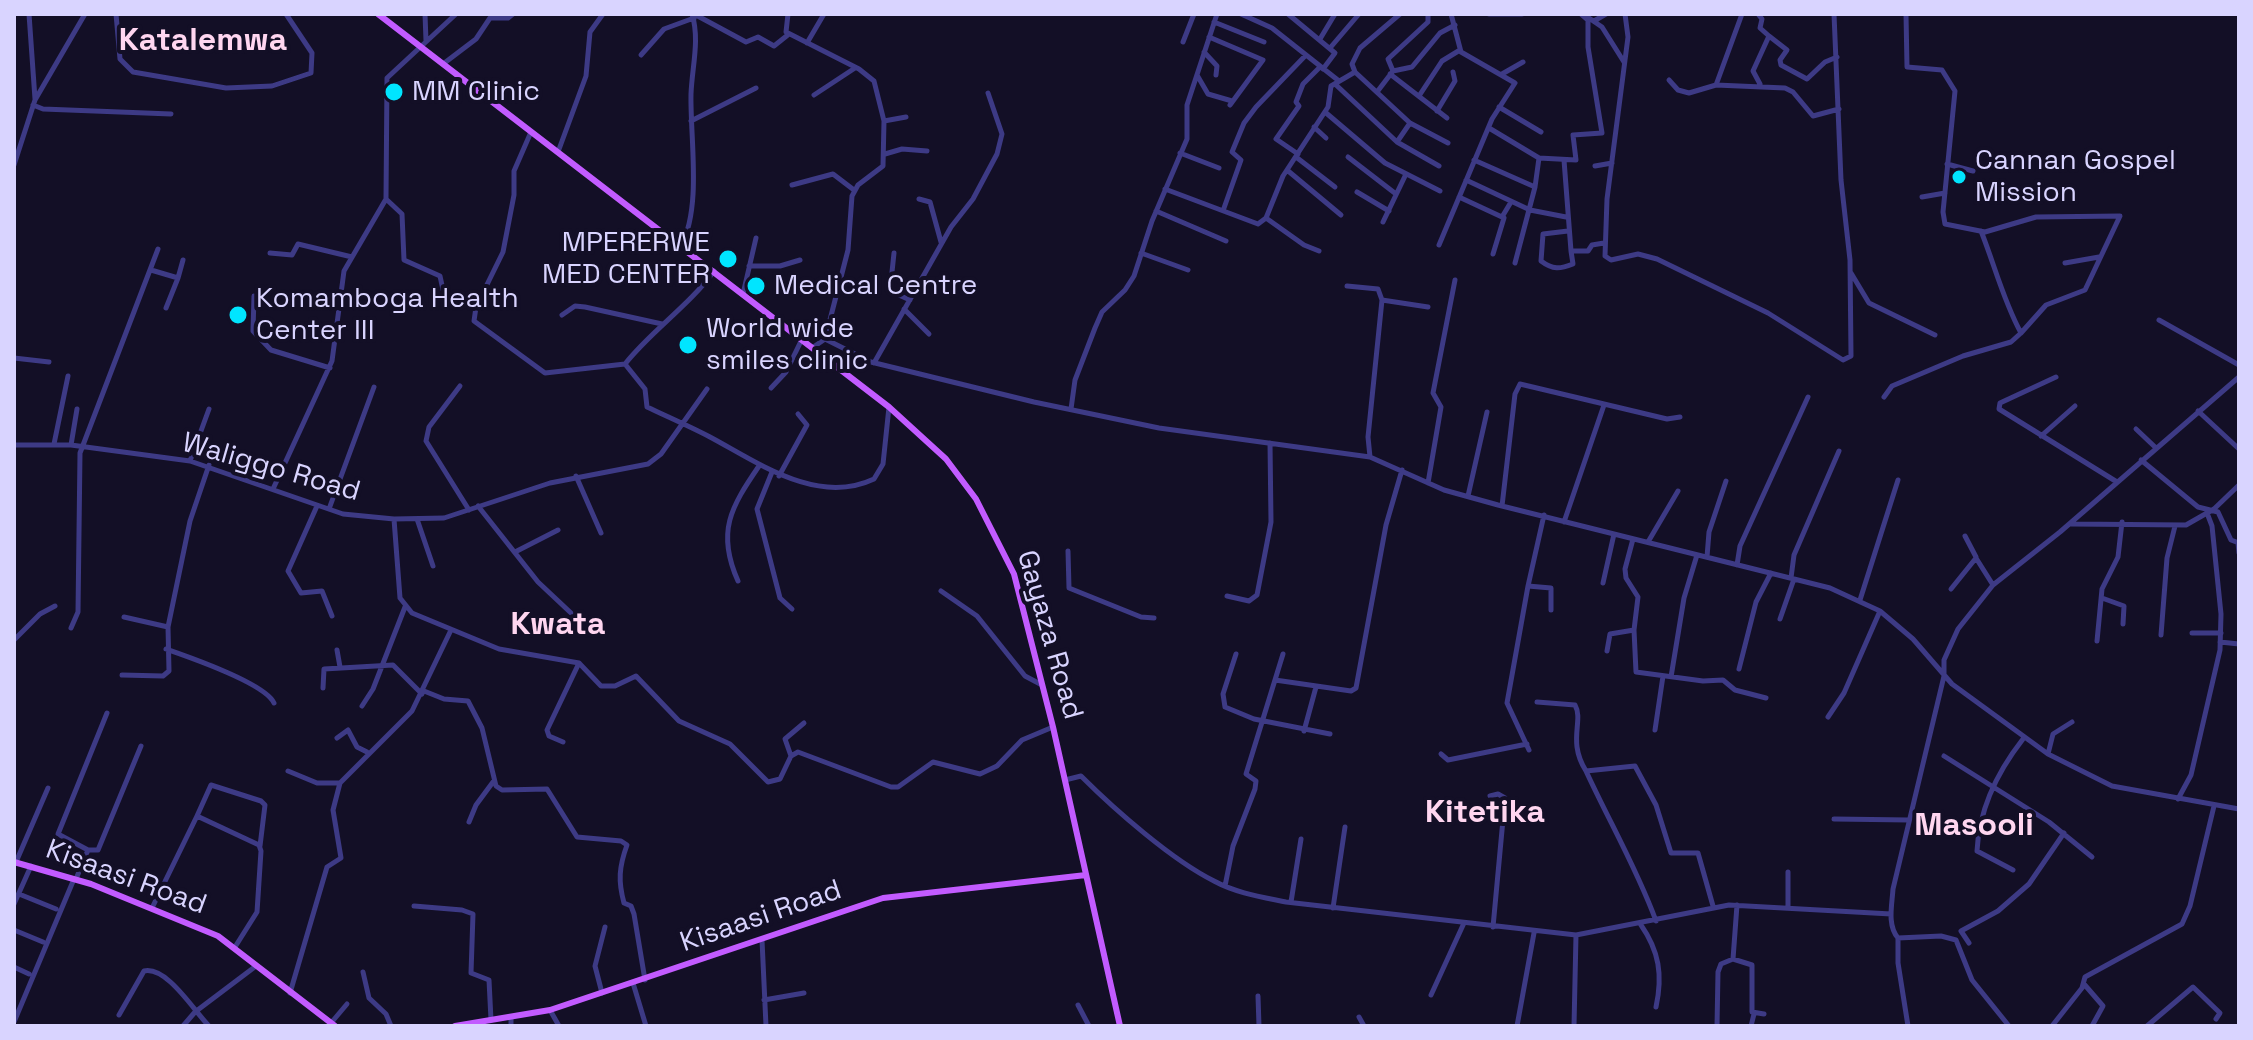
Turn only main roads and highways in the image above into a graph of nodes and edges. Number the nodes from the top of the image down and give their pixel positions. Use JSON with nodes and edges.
{"nodes":[{"id":1,"x":378,"y":14,"type":"edge"},
{"id":2,"x":15,"y":862,"type":"edge"},
{"id":3,"x":1086,"y":875,"type":"junction"},
{"id":4,"x":333,"y":1025,"type":"edge"},
{"id":5,"x":455,"y":1026,"type":"edge"},
{"id":6,"x":1120,"y":1026,"type":"edge"}],
"edges":[{"from":1,"to":3,"type":"main road","name":"Gayaza Road"},
{"from":2,"to":4,"type":"main road","name":"Kisaasi Road"},
{"from":3,"to":5,"type":"main road","name":"Kisaasi Road"},
{"from":3,"to":6,"type":"main road","name":"Gayaza Road"}]}
